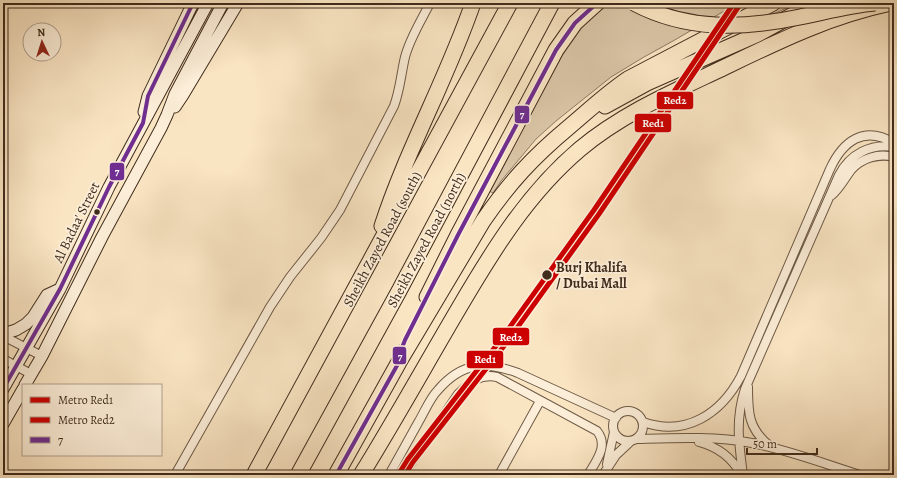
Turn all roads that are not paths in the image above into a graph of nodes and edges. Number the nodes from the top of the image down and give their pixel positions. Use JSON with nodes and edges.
{"nodes":[{"id":1,"x":193,"y":3,"type":"edge"},
{"id":2,"x":208,"y":3,"type":"edge"},
{"id":3,"x":223,"y":3,"type":"edge"},
{"id":4,"x":238,"y":3,"type":"edge"},
{"id":5,"x":430,"y":3,"type":"edge"},
{"id":6,"x":473,"y":3,"type":"edge"},
{"id":7,"x":510,"y":3,"type":"edge"},
{"id":8,"x":552,"y":3,"type":"edge"},
{"id":9,"x":597,"y":3,"type":"edge"},
{"id":10,"x":634,"y":3,"type":"edge"},
{"id":11,"x":773,"y":3,"type":"edge"},
{"id":12,"x":815,"y":3,"type":"edge"},
{"id":13,"x":875,"y":3,"type":"edge"},
{"id":14,"x":891,"y":3,"type":"edge"},
{"id":15,"x":167,"y":115,"type":"junction"},
{"id":16,"x":144,"y":123,"type":"junction"},
{"id":17,"x":569,"y":127,"type":"junction"},
{"id":18,"x":894,"y":143,"type":"edge"},
{"id":19,"x":894,"y":147,"type":"edge"},
{"id":20,"x":894,"y":157,"type":"edge"},
{"id":21,"x":830,"y":169,"type":"junction"},
{"id":22,"x":840,"y":174,"type":"junction"},
{"id":23,"x":829,"y":198,"type":"junction"},
{"id":24,"x":810,"y":241,"type":"junction"},
{"id":25,"x":796,"y":248,"type":"junction"},
{"id":26,"x":369,"y":263,"type":"junction"},
{"id":27,"x":60,"y":289,"type":"junction"},
{"id":28,"x":3,"y":335,"type":"edge"},
{"id":29,"x":26,"y":348,"type":"junction"},
{"id":30,"x":42,"y":356,"type":"junction"},
{"id":31,"x":3,"y":359,"type":"edge"},
{"id":32,"x":399,"y":362,"type":"junction"},
{"id":33,"x":16,"y":366,"type":"junction"},
{"id":34,"x":31,"y":374,"type":"junction"},
{"id":35,"x":748,"y":380,"type":"junction"},
{"id":36,"x":26,"y":384,"type":"edge"},
{"id":37,"x":3,"y":389,"type":"edge"},
{"id":38,"x":22,"y":391,"type":"edge"},
{"id":39,"x":540,"y":400,"type":"junction"},
{"id":40,"x":616,"y":418,"type":"junction"},
{"id":41,"x":643,"y":422,"type":"junction"},
{"id":42,"x":3,"y":424,"type":"edge"},
{"id":43,"x":614,"y":432,"type":"junction"},
{"id":44,"x":687,"y":439,"type":"junction"},
{"id":45,"x":634,"y":440,"type":"junction"},
{"id":46,"x":739,"y":442,"type":"junction"},
{"id":47,"x":774,"y":448,"type":"junction"},
{"id":48,"x":603,"y":474,"type":"edge"},
{"id":49,"x":175,"y":475,"type":"edge"},
{"id":50,"x":254,"y":475,"type":"edge"},
{"id":51,"x":298,"y":475,"type":"edge"},
{"id":52,"x":336,"y":475,"type":"edge"},
{"id":53,"x":361,"y":475,"type":"edge"},
{"id":54,"x":389,"y":475,"type":"edge"},
{"id":55,"x":403,"y":475,"type":"edge"},
{"id":56,"x":499,"y":475,"type":"edge"},
{"id":57,"x":588,"y":475,"type":"edge"},
{"id":58,"x":742,"y":475,"type":"edge"},
{"id":59,"x":860,"y":475,"type":"edge"}],
"edges":[{"from":1,"to":16,"type":"main road"},
{"from":2,"to":16,"type":"main road","name":"Al Badaa' Street"},
{"from":3,"to":15,"type":"main road"},
{"from":4,"to":15,"type":"main road"},
{"from":5,"to":49,"type":"street"},
{"from":6,"to":26,"type":"highway"},
{"from":7,"to":26,"type":"highway","name":"Sheikh Zayed Road (south)"},
{"from":8,"to":51,"type":"highway","name":"Sheikh Zayed Road (north)"},
{"from":9,"to":32,"type":"highway"},
{"from":10,"to":13,"type":"highway","bridge":true},
{"from":11,"to":17,"type":"highway"},
{"from":12,"to":17,"type":"highway"},
{"from":14,"to":53,"type":"highway"},
{"from":15,"to":30,"type":"main road"},
{"from":16,"to":27,"type":"main road","name":"Al Badaa' Street"},
{"from":17,"to":32,"type":"highway"},
{"from":18,"to":21,"type":"street"},
{"from":19,"to":22,"type":"street"},
{"from":20,"to":23,"type":"street"},
{"from":21,"to":22,"type":"street"},
{"from":21,"to":25,"type":"street"},
{"from":22,"to":23,"type":"street"},
{"from":23,"to":24,"type":"street"},
{"from":24,"to":25,"type":"street"},
{"from":24,"to":35,"type":"street"},
{"from":25,"to":41,"type":"street"},
{"from":26,"to":50,"type":"highway","name":"Sheikh Zayed Road (south)"},
{"from":27,"to":28,"type":"main road"},
{"from":27,"to":29,"type":"main road","name":"Al Badaa' Street"},
{"from":28,"to":29,"type":"street"},
{"from":29,"to":30,"type":"street"},
{"from":29,"to":33,"type":"main road","name":"Al Badaa' Street"},
{"from":30,"to":34,"type":"main road"},
{"from":31,"to":33,"type":"street"},
{"from":32,"to":52,"type":"highway"},
{"from":33,"to":34,"type":"street"},
{"from":33,"to":37,"type":"main road","name":"Al Badaa' Street"},
{"from":34,"to":36,"type":"main road"},
{"from":35,"to":46,"type":"street"},
{"from":35,"to":47,"type":"street"},
{"from":38,"to":42,"type":"main road"},
{"from":39,"to":55,"type":"street"},
{"from":39,"to":56,"type":"street"},
{"from":39,"to":57,"type":"street"},
{"from":40,"to":41,"type":"street"},
{"from":40,"to":43,"type":"street"},
{"from":40,"to":54,"type":"street"},
{"from":41,"to":45,"type":"street"},
{"from":43,"to":45,"type":"street"},
{"from":43,"to":48,"type":"street"},
{"from":44,"to":45,"type":"street"},
{"from":44,"to":46,"type":"street"},
{"from":44,"to":58,"type":"street"},
{"from":45,"to":48,"type":"street"},
{"from":46,"to":47,"type":"street"},
{"from":46,"to":58,"type":"street"},
{"from":47,"to":59,"type":"street"}]}
